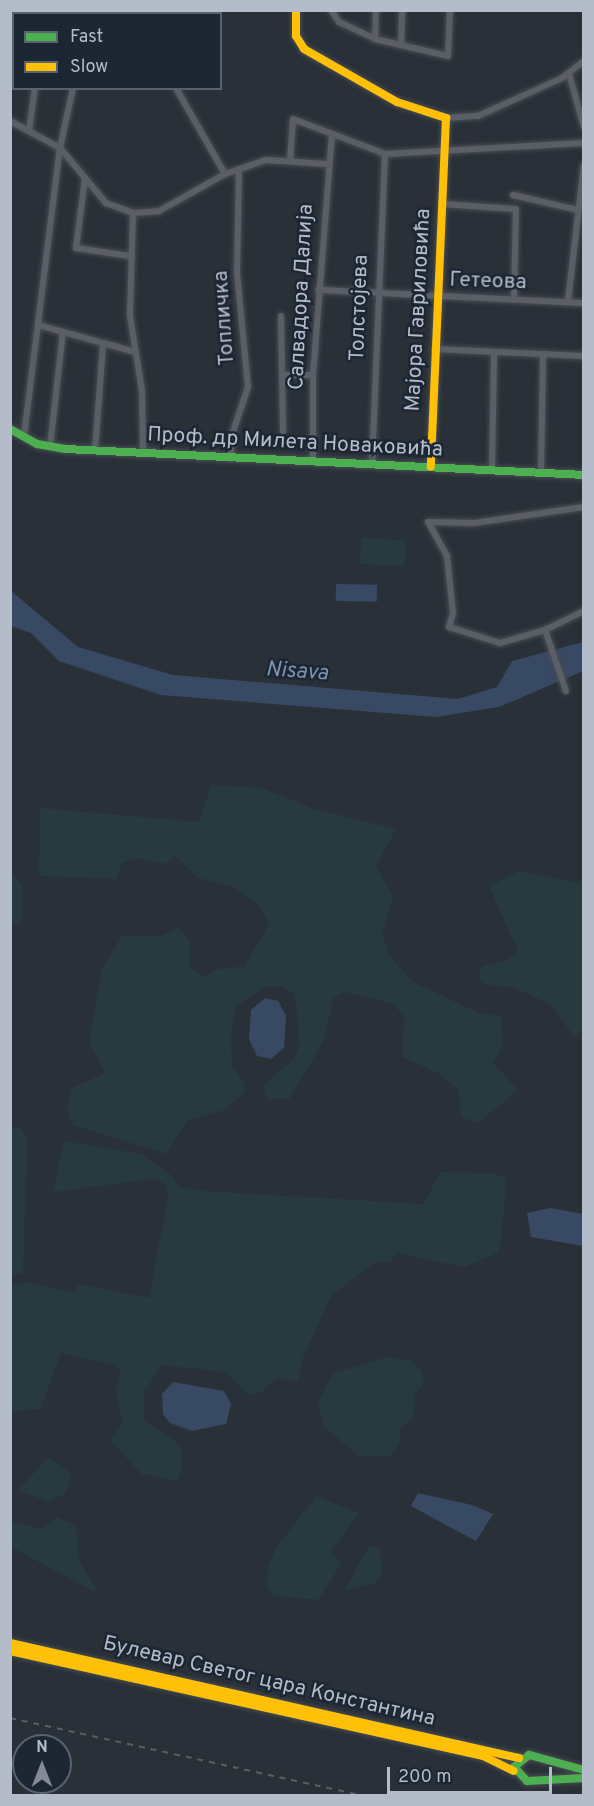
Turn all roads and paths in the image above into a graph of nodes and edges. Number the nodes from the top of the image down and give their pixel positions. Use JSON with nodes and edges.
{"nodes":[{"id":1,"x":297,"y":10,"type":"edge"},
{"id":2,"x":332,"y":10,"type":"edge"},
{"id":3,"x":376,"y":10,"type":"edge"},
{"id":4,"x":402,"y":10,"type":"edge"},
{"id":5,"x":450,"y":10,"type":"edge"},
{"id":6,"x":375,"y":39,"type":"junction"},
{"id":7,"x":401,"y":45,"type":"junction"},
{"id":8,"x":584,"y":62,"type":"edge"},
{"id":9,"x":569,"y":74,"type":"junction"},
{"id":10,"x":35,"y":90,"type":"edge"},
{"id":11,"x":73,"y":90,"type":"edge"},
{"id":12,"x":177,"y":90,"type":"edge"},
{"id":13,"x":446,"y":118,"type":"junction"},
{"id":14,"x":10,"y":121,"type":"edge"},
{"id":15,"x":584,"y":127,"type":"edge"},
{"id":16,"x":29,"y":131,"type":"junction"},
{"id":17,"x":332,"y":134,"type":"junction"},
{"id":18,"x":584,"y":143,"type":"edge"},
{"id":19,"x":60,"y":148,"type":"junction"},
{"id":20,"x":385,"y":154,"type":"junction"},
{"id":21,"x":443,"y":154,"type":"junction"},
{"id":22,"x":290,"y":161,"type":"junction"},
{"id":23,"x":326,"y":164,"type":"junction"},
{"id":24,"x":584,"y":165,"type":"edge"},
{"id":25,"x":238,"y":170,"type":"junction"},
{"id":26,"x":225,"y":174,"type":"junction"},
{"id":27,"x":86,"y":178,"type":"junction"},
{"id":28,"x":513,"y":195,"type":"dead end"},
{"id":29,"x":442,"y":204,"type":"junction"},
{"id":30,"x":578,"y":210,"type":"junction"},
{"id":31,"x":133,"y":213,"type":"junction"},
{"id":32,"x":129,"y":256,"type":"junction"},
{"id":33,"x":318,"y":290,"type":"junction"},
{"id":34,"x":376,"y":293,"type":"junction"},
{"id":35,"x":436,"y":296,"type":"junction"},
{"id":36,"x":514,"y":300,"type":"junction"},
{"id":37,"x":568,"y":301,"type":"junction"},
{"id":38,"x":584,"y":303,"type":"edge"},
{"id":39,"x":281,"y":316,"type":"dead end"},
{"id":40,"x":38,"y":325,"type":"junction"},
{"id":41,"x":63,"y":332,"type":"junction"},
{"id":42,"x":103,"y":344,"type":"junction"},
{"id":43,"x":433,"y":350,"type":"junction"},
{"id":44,"x":132,"y":351,"type":"junction"},
{"id":45,"x":494,"y":352,"type":"junction"},
{"id":46,"x":543,"y":354,"type":"junction"},
{"id":47,"x":584,"y":356,"type":"edge"},
{"id":48,"x":282,"y":375,"type":"junction"},
{"id":49,"x":313,"y":375,"type":"junction"},
{"id":50,"x":10,"y":429,"type":"edge"},
{"id":51,"x":283,"y":431,"type":"dead end"},
{"id":52,"x":24,"y":436,"type":"junction"},
{"id":53,"x":50,"y":447,"type":"junction"},
{"id":54,"x":95,"y":451,"type":"junction"},
{"id":55,"x":143,"y":454,"type":"junction"},
{"id":56,"x":231,"y":460,"type":"junction"},
{"id":57,"x":313,"y":462,"type":"junction"},
{"id":58,"x":372,"y":465,"type":"junction"},
{"id":59,"x":431,"y":467,"type":"junction"},
{"id":60,"x":492,"y":470,"type":"junction"},
{"id":61,"x":540,"y":472,"type":"junction"},
{"id":62,"x":584,"y":475,"type":"edge"},
{"id":63,"x":584,"y":507,"type":"edge"},
{"id":64,"x":584,"y":611,"type":"edge"},
{"id":65,"x":545,"y":630,"type":"junction"},
{"id":66,"x":566,"y":692,"type":"dead end"},
{"id":67,"x":10,"y":1643,"type":"edge"},
{"id":68,"x":10,"y":1650,"type":"edge"},
{"id":69,"x":519,"y":1758,"type":"junction"},
{"id":70,"x":538,"y":1760,"type":"junction"},
{"id":71,"x":584,"y":1770,"type":"edge"},
{"id":72,"x":514,"y":1771,"type":"junction"},
{"id":73,"x":537,"y":1777,"type":"junction"},
{"id":74,"x":584,"y":1778,"type":"edge"}],
"edges":[{"from":1,"to":13,"type":"main road"},
{"from":2,"to":6,"type":"street"},
{"from":3,"to":6,"type":"street"},
{"from":4,"to":7,"type":"street"},
{"from":5,"to":7,"type":"street"},
{"from":6,"to":7,"type":"street"},
{"from":8,"to":9,"type":"street"},
{"from":9,"to":13,"type":"street"},
{"from":9,"to":15,"type":"street"},
{"from":10,"to":16,"type":"street"},
{"from":11,"to":19,"type":"street"},
{"from":12,"to":26,"type":"street"},
{"from":13,"to":21,"type":"main road","name":"Мајора Гавриловића"},
{"from":14,"to":16,"type":"street"},
{"from":16,"to":19,"type":"street"},
{"from":17,"to":20,"type":"street"},
{"from":17,"to":22,"type":"street"},
{"from":17,"to":23,"type":"street","name":"Салвадора Далија"},
{"from":18,"to":21,"type":"street"},
{"from":19,"to":27,"type":"street"},
{"from":19,"to":40,"type":"street"},
{"from":20,"to":21,"type":"street"},
{"from":20,"to":34,"type":"street","name":"Толстојева"},
{"from":21,"to":29,"type":"main road","name":"Мајора Гавриловића"},
{"from":22,"to":23,"type":"street"},
{"from":22,"to":25,"type":"street"},
{"from":23,"to":33,"type":"street","name":"Салвадора Далија"},
{"from":24,"to":30,"type":"street"},
{"from":25,"to":26,"type":"street"},
{"from":25,"to":56,"type":"street","name":"Топличка"},
{"from":26,"to":31,"type":"street"},
{"from":27,"to":31,"type":"street"},
{"from":27,"to":32,"type":"street"},
{"from":28,"to":30,"type":"street"},
{"from":29,"to":35,"type":"main road","name":"Мајора Гавриловића"},
{"from":29,"to":36,"type":"street"},
{"from":30,"to":37,"type":"street"},
{"from":31,"to":32,"type":"street"},
{"from":32,"to":44,"type":"street"},
{"from":33,"to":34,"type":"street","name":"Гетеова"},
{"from":33,"to":49,"type":"street","name":"Салвадора Далија"},
{"from":34,"to":35,"type":"street","name":"Гетеова"},
{"from":34,"to":58,"type":"street","name":"Толстојева"},
{"from":35,"to":36,"type":"street","name":"Гетеова"},
{"from":35,"to":43,"type":"main road","name":"Мајора Гавриловића"},
{"from":36,"to":37,"type":"street","name":"Гетеова"},
{"from":37,"to":38,"type":"street","name":"Гетеова"},
{"from":39,"to":48,"type":"street"},
{"from":40,"to":41,"type":"street"},
{"from":40,"to":52,"type":"street"},
{"from":41,"to":42,"type":"street"},
{"from":41,"to":53,"type":"street"},
{"from":42,"to":44,"type":"street"},
{"from":42,"to":54,"type":"street"},
{"from":43,"to":45,"type":"street"},
{"from":43,"to":59,"type":"main road","name":"Мајора Гавриловића"},
{"from":44,"to":55,"type":"street"},
{"from":45,"to":46,"type":"street"},
{"from":45,"to":60,"type":"street"},
{"from":46,"to":47,"type":"street"},
{"from":46,"to":61,"type":"street"},
{"from":48,"to":49,"type":"street"},
{"from":48,"to":51,"type":"street"},
{"from":49,"to":57,"type":"street","name":"Салвадора Далија"},
{"from":50,"to":52,"type":"main road","name":"Проф. др Милета Новаковића"},
{"from":52,"to":53,"type":"main road","name":"Проф. др Милета Новаковића"},
{"from":53,"to":54,"type":"main road","name":"Проф. др Милета Новаковића"},
{"from":54,"to":55,"type":"main road","name":"Проф. др Милета Новаковића"},
{"from":55,"to":56,"type":"main road","name":"Проф. др Милета Новаковића"},
{"from":56,"to":57,"type":"main road","name":"Проф. др Милета Новаковића"},
{"from":57,"to":58,"type":"main road","name":"Проф. др Милета Новаковића"},
{"from":58,"to":59,"type":"main road","name":"Проф. др Милета Новаковића"},
{"from":59,"to":60,"type":"main road","name":"Проф. др Милета Новаковића"},
{"from":60,"to":61,"type":"main road","name":"Проф. др Милета Новаковића"},
{"from":61,"to":62,"type":"main road","name":"Проф. др Милета Новаковића"},
{"from":63,"to":65,"type":"street"},
{"from":64,"to":65,"type":"street"},
{"from":65,"to":66,"type":"street"},
{"from":67,"to":69,"type":"main road","name":"Булевар Светог цара Константина"},
{"from":68,"to":72,"type":"main road","name":"Булевар Светог цара Константина"},
{"from":69,"to":70,"type":"main road","name":"Булевар Светог цара Константина"},
{"from":69,"to":72,"type":"main road"},
{"from":70,"to":71,"type":"main road"},
{"from":70,"to":73,"type":"main road"},
{"from":72,"to":73,"type":"main road","name":"Булевар Светог цара Константина"},
{"from":73,"to":74,"type":"main road"}]}
